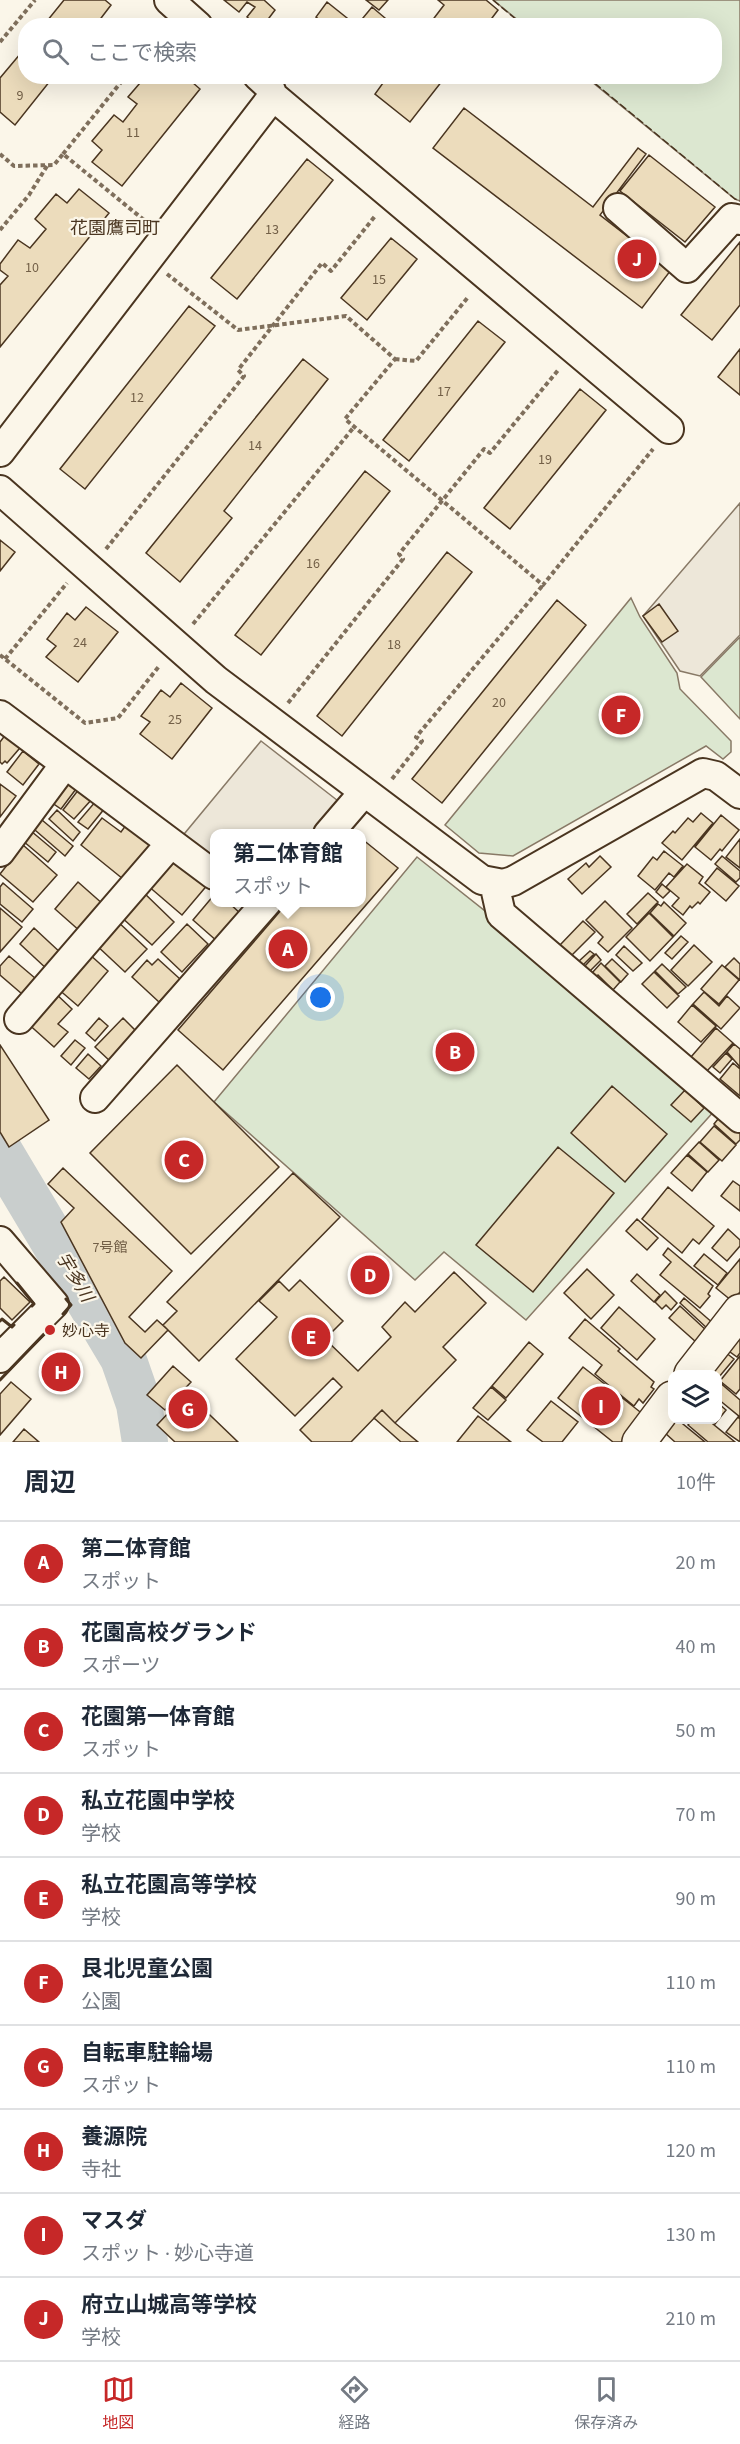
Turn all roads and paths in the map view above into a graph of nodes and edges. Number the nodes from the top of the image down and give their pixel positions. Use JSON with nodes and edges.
{"nodes":[{"id":1,"x":34,"y":0,"type":"edge"},
{"id":2,"x":169,"y":0,"type":"edge"},
{"id":3,"x":19,"y":18,"type":"edge"},
{"id":4,"x":189,"y":18,"type":"edge"},
{"id":5,"x":18,"y":20,"type":"edge"},
{"id":6,"x":0,"y":42,"type":"edge"},
{"id":7,"x":120,"y":84,"type":"edge"},
{"id":8,"x":265,"y":86,"type":"edge"},
{"id":9,"x":0,"y":153,"type":"edge"},
{"id":10,"x":63,"y":154,"type":"junction"},
{"id":11,"x":48,"y":165,"type":"junction"},
{"id":12,"x":391,"y":195,"type":"junction"},
{"id":13,"x":618,"y":207,"type":"dead end"},
{"id":14,"x":740,"y":220,"type":"edge"},
{"id":15,"x":150,"y":225,"type":"dead end"},
{"id":16,"x":0,"y":230,"type":"edge"},
{"id":17,"x":167,"y":274,"type":"dead end"},
{"id":18,"x":486,"y":275,"type":"junction"},
{"id":19,"x":274,"y":326,"type":"junction"},
{"id":20,"x":575,"y":350,"type":"junction"},
{"id":21,"x":395,"y":359,"type":"junction"},
{"id":22,"x":354,"y":427,"type":"junction"},
{"id":23,"x":669,"y":429,"type":"joint"},
{"id":24,"x":0,"y":452,"type":"edge"},
{"id":25,"x":0,"y":490,"type":"edge"},
{"id":26,"x":443,"y":502,"type":"junction"},
{"id":27,"x":86,"y":566,"type":"junction"},
{"id":28,"x":543,"y":585,"type":"junction"},
{"id":29,"x":176,"y":645,"type":"junction"},
{"id":30,"x":0,"y":655,"type":"edge"},
{"id":31,"x":5,"y":659,"type":"junction"},
{"id":32,"x":0,"y":715,"type":"edge"},
{"id":33,"x":272,"y":722,"type":"junction"},
{"id":34,"x":65,"y":764,"type":"junction"},
{"id":35,"x":740,"y":794,"type":"edge"},
{"id":36,"x":370,"y":797,"type":"junction"},
{"id":37,"x":334,"y":829,"type":"edge"},
{"id":38,"x":171,"y":843,"type":"junction"},
{"id":39,"x":0,"y":852,"type":"edge"},
{"id":40,"x":210,"y":872,"type":"edge"},
{"id":41,"x":494,"y":884,"type":"junction"},
{"id":42,"x":257,"y":907,"type":"edge"},
{"id":43,"x":19,"y":1019,"type":"dead end"},
{"id":44,"x":95,"y":1098,"type":"dead end"},
{"id":45,"x":740,"y":1118,"type":"edge"},
{"id":46,"x":0,"y":1241,"type":"edge"},
{"id":47,"x":740,"y":1311,"type":"edge"},
{"id":48,"x":0,"y":1358,"type":"edge"},
{"id":49,"x":694,"y":1370,"type":"edge"},
{"id":50,"x":668,"y":1403,"type":"edge"},
{"id":51,"x":639,"y":1442,"type":"edge"}],
"edges":[{"from":1,"to":3,"type":"path"},
{"from":2,"to":4,"type":"street"},
{"from":5,"to":6,"type":"path"},
{"from":7,"to":10,"type":"path"},
{"from":8,"to":12,"type":"street"},
{"from":8,"to":24,"type":"street"},
{"from":9,"to":11,"type":"path"},
{"from":10,"to":11,"type":"path"},
{"from":10,"to":15,"type":"path"},
{"from":11,"to":16,"type":"path"},
{"from":12,"to":18,"type":"street"},
{"from":12,"to":19,"type":"path"},
{"from":13,"to":14,"type":"street"},
{"from":17,"to":19,"type":"path"},
{"from":18,"to":20,"type":"street"},
{"from":18,"to":21,"type":"path"},
{"from":19,"to":21,"type":"path"},
{"from":19,"to":27,"type":"path"},
{"from":20,"to":23,"type":"street"},
{"from":20,"to":26,"type":"path"},
{"from":21,"to":22,"type":"path"},
{"from":22,"to":26,"type":"path"},
{"from":22,"to":29,"type":"path"},
{"from":23,"to":28,"type":"path"},
{"from":25,"to":27,"type":"street"},
{"from":26,"to":28,"type":"path"},
{"from":26,"to":33,"type":"path"},
{"from":27,"to":29,"type":"street"},
{"from":27,"to":31,"type":"path"},
{"from":28,"to":36,"type":"path"},
{"from":29,"to":31,"type":"path"},
{"from":29,"to":33,"type":"street"},
{"from":30,"to":31,"type":"path"},
{"from":32,"to":34,"type":"street"},
{"from":33,"to":36,"type":"street"},
{"from":34,"to":38,"type":"street"},
{"from":34,"to":39,"type":"street"},
{"from":35,"to":41,"type":"street"},
{"from":36,"to":37,"type":"street"},
{"from":36,"to":41,"type":"street"},
{"from":38,"to":40,"type":"street"},
{"from":38,"to":43,"type":"street"},
{"from":41,"to":45,"type":"street"},
{"from":42,"to":44,"type":"street"},
{"from":46,"to":48,"type":"street"},
{"from":47,"to":49,"type":"main road"},
{"from":50,"to":51,"type":"main road"}]}
